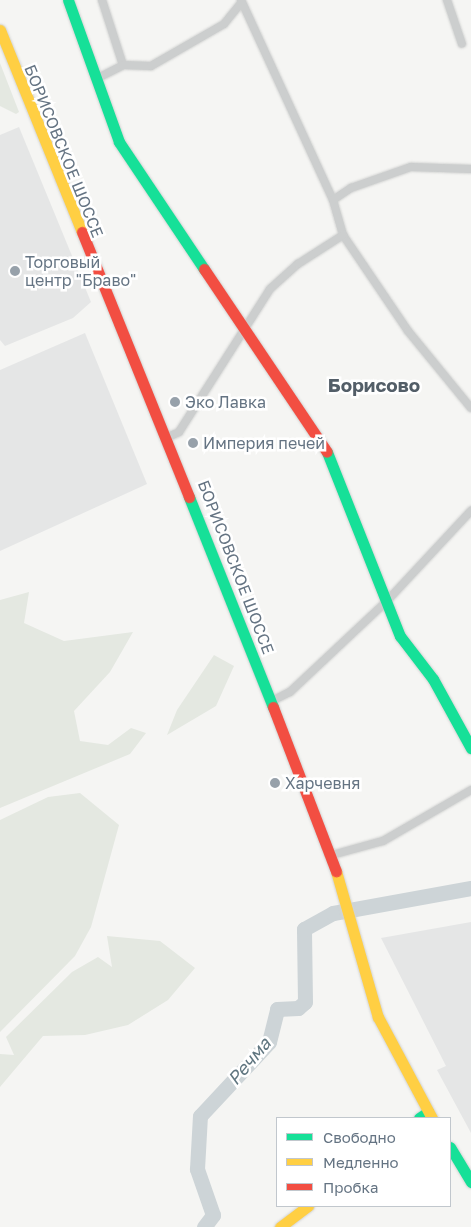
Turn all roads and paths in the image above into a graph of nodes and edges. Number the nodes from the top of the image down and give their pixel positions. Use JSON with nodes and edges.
{"nodes":[{"id":1,"x":68,"y":0,"type":"edge"},
{"id":2,"x":102,"y":0,"type":"edge"},
{"id":3,"x":447,"y":0,"type":"edge"},
{"id":4,"x":242,"y":1,"type":"edge"},
{"id":5,"x":0,"y":30,"type":"edge"},
{"id":6,"x":462,"y":44,"type":"dead end"},
{"id":7,"x":123,"y":65,"type":"junction"},
{"id":8,"x":96,"y":79,"type":"junction"},
{"id":9,"x":471,"y":169,"type":"edge"},
{"id":10,"x":334,"y":200,"type":"junction"},
{"id":11,"x":343,"y":235,"type":"junction"},
{"id":12,"x":243,"y":329,"type":"junction"},
{"id":13,"x":471,"y":408,"type":"edge"},
{"id":14,"x":168,"y":437,"type":"junction"},
{"id":15,"x":471,"y":511,"type":"edge"},
{"id":16,"x":386,"y":602,"type":"junction"},
{"id":17,"x":272,"y":702,"type":"junction"},
{"id":18,"x":471,"y":748,"type":"edge"},
{"id":19,"x":471,"y":790,"type":"edge"},
{"id":20,"x":332,"y":856,"type":"junction"},
{"id":21,"x":426,"y":1116,"type":"edge"},
{"id":22,"x":451,"y":1149,"type":"edge"},
{"id":23,"x":471,"y":1182,"type":"edge"},
{"id":24,"x":307,"y":1207,"type":"edge"},
{"id":25,"x":286,"y":1225,"type":"edge"}],
"edges":[{"from":1,"to":8,"type":"main road"},
{"from":2,"to":7,"type":"street"},
{"from":3,"to":6,"type":"street"},
{"from":4,"to":7,"type":"street"},
{"from":4,"to":10,"type":"street"},
{"from":5,"to":14,"type":"main road","name":"БОРИСОВСКОЕ ШОССЕ"},
{"from":7,"to":8,"type":"street"},
{"from":8,"to":12,"type":"main road"},
{"from":9,"to":10,"type":"street"},
{"from":10,"to":11,"type":"street"},
{"from":11,"to":12,"type":"street"},
{"from":11,"to":13,"type":"street"},
{"from":12,"to":14,"type":"street"},
{"from":12,"to":16,"type":"main road"},
{"from":14,"to":17,"type":"main road","name":"БОРИСОВСКОЕ ШОССЕ"},
{"from":15,"to":16,"type":"street"},
{"from":16,"to":17,"type":"street"},
{"from":16,"to":18,"type":"main road"},
{"from":17,"to":20,"type":"main road","name":"БОРИСОВСКОЕ ШОССЕ"},
{"from":19,"to":20,"type":"street"},
{"from":20,"to":21,"type":"main road","name":"БОРИСОВСКОЕ ШОССЕ"},
{"from":22,"to":23,"type":"main road"},
{"from":24,"to":25,"type":"main road"}]}
